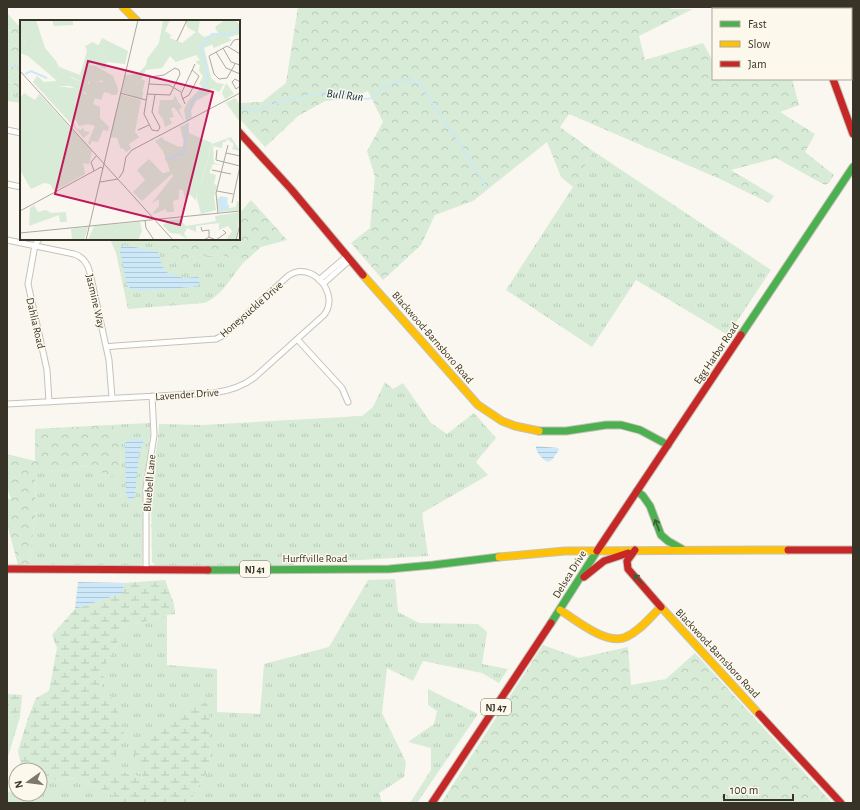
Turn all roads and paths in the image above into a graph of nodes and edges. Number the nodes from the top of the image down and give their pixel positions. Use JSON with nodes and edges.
{"nodes":[{"id":1,"x":124,"y":7,"type":"edge"},
{"id":2,"x":136,"y":20,"type":"edge"},
{"id":3,"x":833,"y":80,"type":"edge"},
{"id":4,"x":7,"y":130,"type":"edge"},
{"id":5,"x":853,"y":132,"type":"edge"},
{"id":6,"x":20,"y":133,"type":"edge"},
{"id":7,"x":240,"y":133,"type":"edge"},
{"id":8,"x":853,"y":167,"type":"edge"},
{"id":9,"x":853,"y":179,"type":"edge"},
{"id":10,"x":7,"y":184,"type":"edge"},
{"id":11,"x":842,"y":184,"type":"junction"},
{"id":12,"x":20,"y":187,"type":"edge"},
{"id":13,"x":7,"y":240,"type":"edge"},
{"id":14,"x":34,"y":240,"type":"edge"},
{"id":15,"x":38,"y":240,"type":"edge"},
{"id":16,"x":35,"y":245,"type":"junction"},
{"id":17,"x":349,"y":258,"type":"junction"},
{"id":18,"x":319,"y":280,"type":"junction"},
{"id":19,"x":323,"y":284,"type":"junction"},
{"id":20,"x":297,"y":339,"type":"junction"},
{"id":21,"x":106,"y":347,"type":"junction"},
{"id":22,"x":152,"y":396,"type":"junction"},
{"id":23,"x":112,"y":398,"type":"junction"},
{"id":24,"x":49,"y":402,"type":"junction"},
{"id":25,"x":348,"y":402,"type":"dead end"},
{"id":26,"x":7,"y":404,"type":"edge"},
{"id":27,"x":668,"y":445,"type":"junction"},
{"id":28,"x":637,"y":491,"type":"junction"},
{"id":29,"x":636,"y":550,"type":"junction"},
{"id":30,"x":853,"y":550,"type":"edge"},
{"id":31,"x":597,"y":551,"type":"junction"},
{"id":32,"x":685,"y":551,"type":"junction"},
{"id":33,"x":7,"y":569,"type":"edge"},
{"id":34,"x":146,"y":570,"type":"junction"},
{"id":35,"x":579,"y":581,"type":"junction"},
{"id":36,"x":661,"y":607,"type":"junction"},
{"id":37,"x":560,"y":610,"type":"junction"},
{"id":38,"x":432,"y":803,"type":"edge"},
{"id":39,"x":841,"y":803,"type":"edge"}],
"edges":[{"from":1,"to":2,"type":"main road"},
{"from":3,"to":5,"type":"main road"},
{"from":4,"to":6,"type":"street"},
{"from":7,"to":17,"type":"main road","name":"Blackwood-Barnsboro Road"},
{"from":8,"to":11,"type":"main road","name":"Egg Harbor Road"},
{"from":9,"to":11,"type":"main road"},
{"from":10,"to":12,"type":"street"},
{"from":11,"to":27,"type":"main road","name":"Egg Harbor Road"},
{"from":13,"to":16,"type":"street","name":"Jasmine Way"},
{"from":14,"to":16,"type":"street","name":"Dahlia Road"},
{"from":15,"to":16,"type":"street","name":"Dahlia Road"},
{"from":16,"to":21,"type":"street","name":"Jasmine Way"},
{"from":16,"to":24,"type":"street","name":"Dahlia Road"},
{"from":17,"to":18,"type":"street"},
{"from":17,"to":19,"type":"street"},
{"from":17,"to":27,"type":"main road","name":"Blackwood-Barnsboro Road"},
{"from":18,"to":19,"type":"street","name":"Lavender Drive"},
{"from":18,"to":21,"type":"street","name":"Honeysuckle Drive"},
{"from":19,"to":20,"type":"street","name":"Lavender Drive"},
{"from":20,"to":22,"type":"street","name":"Lavender Drive"},
{"from":20,"to":25,"type":"street"},
{"from":21,"to":23,"type":"street","name":"Jasmine Way"},
{"from":22,"to":23,"type":"street","name":"Lavender Drive"},
{"from":22,"to":34,"type":"street","name":"Bluebell Lane"},
{"from":23,"to":24,"type":"street","name":"Lavender Drive"},
{"from":24,"to":26,"type":"street","name":"Lavender Drive"},
{"from":27,"to":28,"type":"main road","name":"Egg Harbor Road"},
{"from":28,"to":31,"type":"main road","name":"Egg Harbor Road"},
{"from":32,"to":28,"type":"main road","one_way":true},
{"from":29,"to":31,"type":"main road","name":"Delsea Drive","number":"NJ 47"},
{"from":29,"to":32,"type":"main road","name":"Delsea Drive","number":"NJ 47"},
{"from":29,"to":35,"type":"main road","number":"NJ 47"},
{"from":36,"to":29,"type":"main road","one_way":true},
{"from":30,"to":32,"type":"main road","name":"Delsea Drive","number":"NJ 47"},
{"from":31,"to":34,"type":"main road","name":"Hurffville Road","number":"NJ 41"},
{"from":31,"to":35,"type":"main road","name":"Delsea Drive","number":"NJ 47"},
{"from":33,"to":34,"type":"main road","name":"Hurffville Road","number":"NJ 41"},
{"from":35,"to":37,"type":"main road","name":"Delsea Drive","number":"NJ 47"},
{"from":36,"to":37,"type":"main road","name":"Blackwood-Barnsboro Road"},
{"from":36,"to":39,"type":"main road","name":"Blackwood-Barnsboro Road"},
{"from":37,"to":38,"type":"main road","name":"Delsea Drive","number":"NJ 47"}]}
